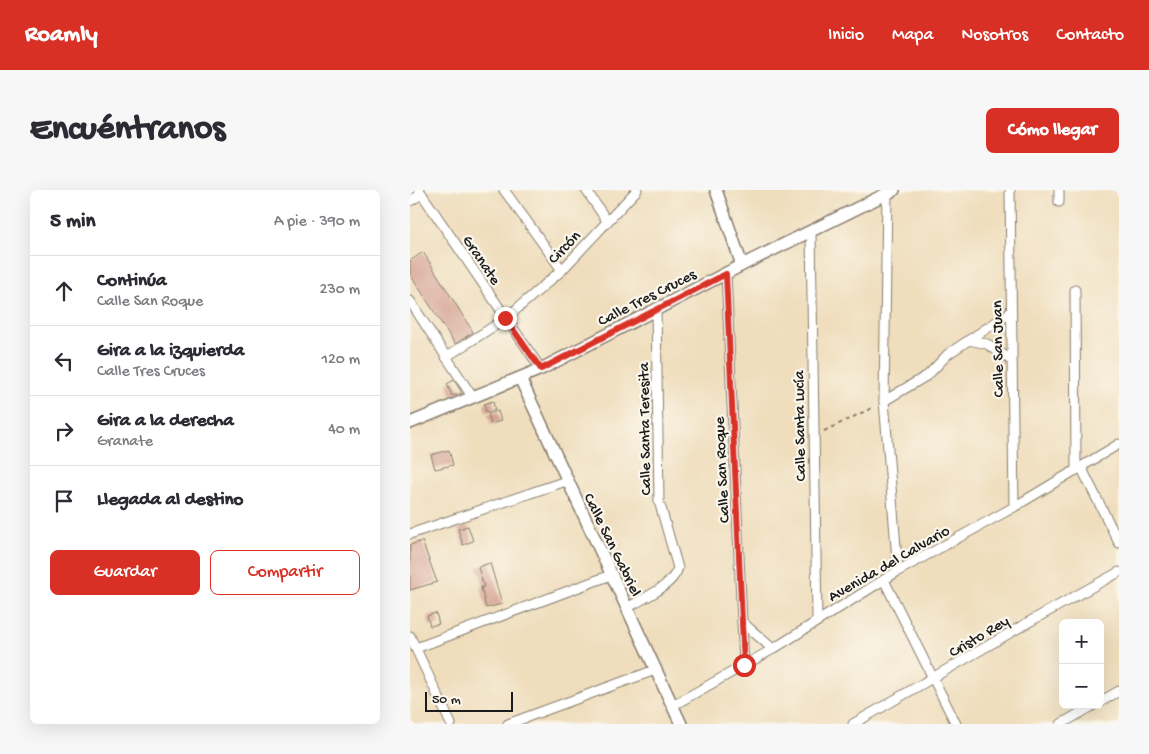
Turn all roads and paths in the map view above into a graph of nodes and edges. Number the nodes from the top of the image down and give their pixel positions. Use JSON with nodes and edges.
{"nodes":[{"id":1,"x":504,"y":190,"type":"edge"},
{"id":2,"x":586,"y":190,"type":"edge"},
{"id":3,"x":637,"y":190,"type":"edge"},
{"id":4,"x":716,"y":190,"type":"edge"},
{"id":5,"x":1010,"y":190,"type":"edge"},
{"id":6,"x":1059,"y":190,"type":"edge"},
{"id":7,"x":420,"y":192,"type":"edge"},
{"id":8,"x":890,"y":192,"type":"edge"},
{"id":9,"x":410,"y":201,"type":"edge"},
{"id":10,"x":1059,"y":202,"type":"dead end"},
{"id":11,"x":607,"y":221,"type":"junction"},
{"id":12,"x":811,"y":232,"type":"junction"},
{"id":13,"x":742,"y":265,"type":"junction"},
{"id":14,"x":562,"y":270,"type":"junction"},
{"id":15,"x":726,"y":274,"type":"junction"},
{"id":16,"x":1074,"y":290,"type":"dead end"},
{"id":17,"x":410,"y":300,"type":"edge"},
{"id":18,"x":656,"y":310,"type":"junction"},
{"id":19,"x":1011,"y":312,"type":"junction"},
{"id":20,"x":505,"y":318,"type":"junction"},
{"id":21,"x":969,"y":340,"type":"junction"},
{"id":22,"x":446,"y":357,"type":"junction"},
{"id":23,"x":1011,"y":360,"type":"junction"},
{"id":24,"x":541,"y":369,"type":"junction"},
{"id":25,"x":520,"y":378,"type":"junction"},
{"id":26,"x":474,"y":398,"type":"junction"},
{"id":27,"x":884,"y":401,"type":"junction"},
{"id":28,"x":410,"y":423,"type":"edge"},
{"id":29,"x":813,"y":436,"type":"junction"},
{"id":30,"x":1119,"y":444,"type":"edge"},
{"id":31,"x":1078,"y":469,"type":"junction"},
{"id":32,"x":566,"y":482,"type":"junction"},
{"id":33,"x":1014,"y":507,"type":"junction"},
{"id":34,"x":410,"y":534,"type":"edge"},
{"id":35,"x":1119,"y":543,"type":"edge"},
{"id":36,"x":898,"y":571,"type":"junction"},
{"id":37,"x":1119,"y":572,"type":"edge"},
{"id":38,"x":611,"y":575,"type":"junction"},
{"id":39,"x":884,"y":580,"type":"junction"},
{"id":40,"x":627,"y":608,"type":"junction"},
{"id":41,"x":817,"y":620,"type":"junction"},
{"id":42,"x":742,"y":622,"type":"junction"},
{"id":43,"x":410,"y":636,"type":"edge"},
{"id":44,"x":416,"y":648,"type":"junction"},
{"id":45,"x":773,"y":649,"type":"junction"},
{"id":46,"x":744,"y":665,"type":"junction"},
{"id":47,"x":655,"y":670,"type":"junction"},
{"id":48,"x":933,"y":679,"type":"junction"},
{"id":49,"x":1119,"y":691,"type":"edge"},
{"id":50,"x":1104,"y":700,"type":"edge"},
{"id":51,"x":672,"y":706,"type":"junction"},
{"id":52,"x":1087,"y":709,"type":"edge"},
{"id":53,"x":451,"y":724,"type":"edge"},
{"id":54,"x":508,"y":724,"type":"edge"},
{"id":55,"x":681,"y":724,"type":"edge"},
{"id":56,"x":852,"y":724,"type":"edge"},
{"id":57,"x":956,"y":724,"type":"edge"},
{"id":58,"x":1061,"y":724,"type":"edge"}],
"edges":[{"from":1,"to":14,"type":"street"},
{"from":2,"to":11,"type":"street"},
{"from":3,"to":11,"type":"street","name":"Circón"},
{"from":4,"to":13,"type":"street"},
{"from":5,"to":19,"type":"street","name":"Calle San Juan"},
{"from":6,"to":10,"type":"street"},
{"from":7,"to":9,"type":"street"},
{"from":7,"to":20,"type":"street","name":"Granate"},
{"from":8,"to":12,"type":"street","name":"Calle Tres Cruces"},
{"from":8,"to":27,"type":"street"},
{"from":11,"to":14,"type":"street","name":"Circón"},
{"from":12,"to":13,"type":"street","name":"Calle Tres Cruces"},
{"from":12,"to":29,"type":"street","name":"Calle Santa Lucía"},
{"from":13,"to":15,"type":"street","name":"Calle Tres Cruces"},
{"from":14,"to":20,"type":"street","name":"Circón"},
{"from":15,"to":18,"type":"street","name":"Calle Tres Cruces"},
{"from":15,"to":42,"type":"street","name":"Calle San Roque"},
{"from":16,"to":31,"type":"street"},
{"from":17,"to":22,"type":"street"},
{"from":18,"to":24,"type":"street","name":"Calle Tres Cruces"},
{"from":18,"to":40,"type":"street","name":"Calle Santa Teresita"},
{"from":19,"to":21,"type":"street"},
{"from":19,"to":23,"type":"street","name":"Calle San Juan"},
{"from":20,"to":22,"type":"street","name":"Circón"},
{"from":20,"to":24,"type":"street","name":"Granate"},
{"from":21,"to":23,"type":"street"},
{"from":21,"to":27,"type":"street"},
{"from":22,"to":26,"type":"street"},
{"from":23,"to":33,"type":"street","name":"Calle San Juan"},
{"from":24,"to":25,"type":"street","name":"Calle Tres Cruces"},
{"from":25,"to":26,"type":"street","name":"Calle Tres Cruces"},
{"from":25,"to":32,"type":"street","name":"Calle San Gabriel"},
{"from":26,"to":28,"type":"street","name":"Calle Tres Cruces"},
{"from":27,"to":29,"type":"path"},
{"from":27,"to":36,"type":"street"},
{"from":29,"to":41,"type":"street","name":"Calle Santa Lucía"},
{"from":30,"to":31,"type":"street","name":"Avenida del Calvario"},
{"from":31,"to":33,"type":"street","name":"Avenida del Calvario"},
{"from":31,"to":35,"type":"street"},
{"from":32,"to":34,"type":"street"},
{"from":32,"to":38,"type":"street","name":"Calle San Gabriel"},
{"from":33,"to":36,"type":"street","name":"Avenida del Calvario"},
{"from":36,"to":39,"type":"street","name":"Avenida del Calvario"},
{"from":37,"to":48,"type":"street","name":"Cristo Rey"},
{"from":38,"to":40,"type":"street","name":"Calle San Gabriel"},
{"from":38,"to":44,"type":"street"},
{"from":39,"to":41,"type":"street","name":"Avenida del Calvario"},
{"from":39,"to":48,"type":"street"},
{"from":40,"to":47,"type":"street","name":"Calle San Gabriel"},
{"from":41,"to":45,"type":"street","name":"Avenida del Calvario"},
{"from":42,"to":45,"type":"street"},
{"from":42,"to":46,"type":"street","name":"Calle San Roque"},
{"from":43,"to":44,"type":"street"},
{"from":44,"to":53,"type":"street"},
{"from":45,"to":46,"type":"street","name":"Avenida del Calvario"},
{"from":46,"to":51,"type":"street","name":"Avenida del Calvario"},
{"from":47,"to":51,"type":"street","name":"Calle San Gabriel"},
{"from":47,"to":54,"type":"street"},
{"from":48,"to":56,"type":"street","name":"Cristo Rey"},
{"from":48,"to":57,"type":"street"},
{"from":49,"to":50,"type":"street"},
{"from":51,"to":55,"type":"street","name":"Calle San Gabriel"},
{"from":52,"to":58,"type":"street"}]}
